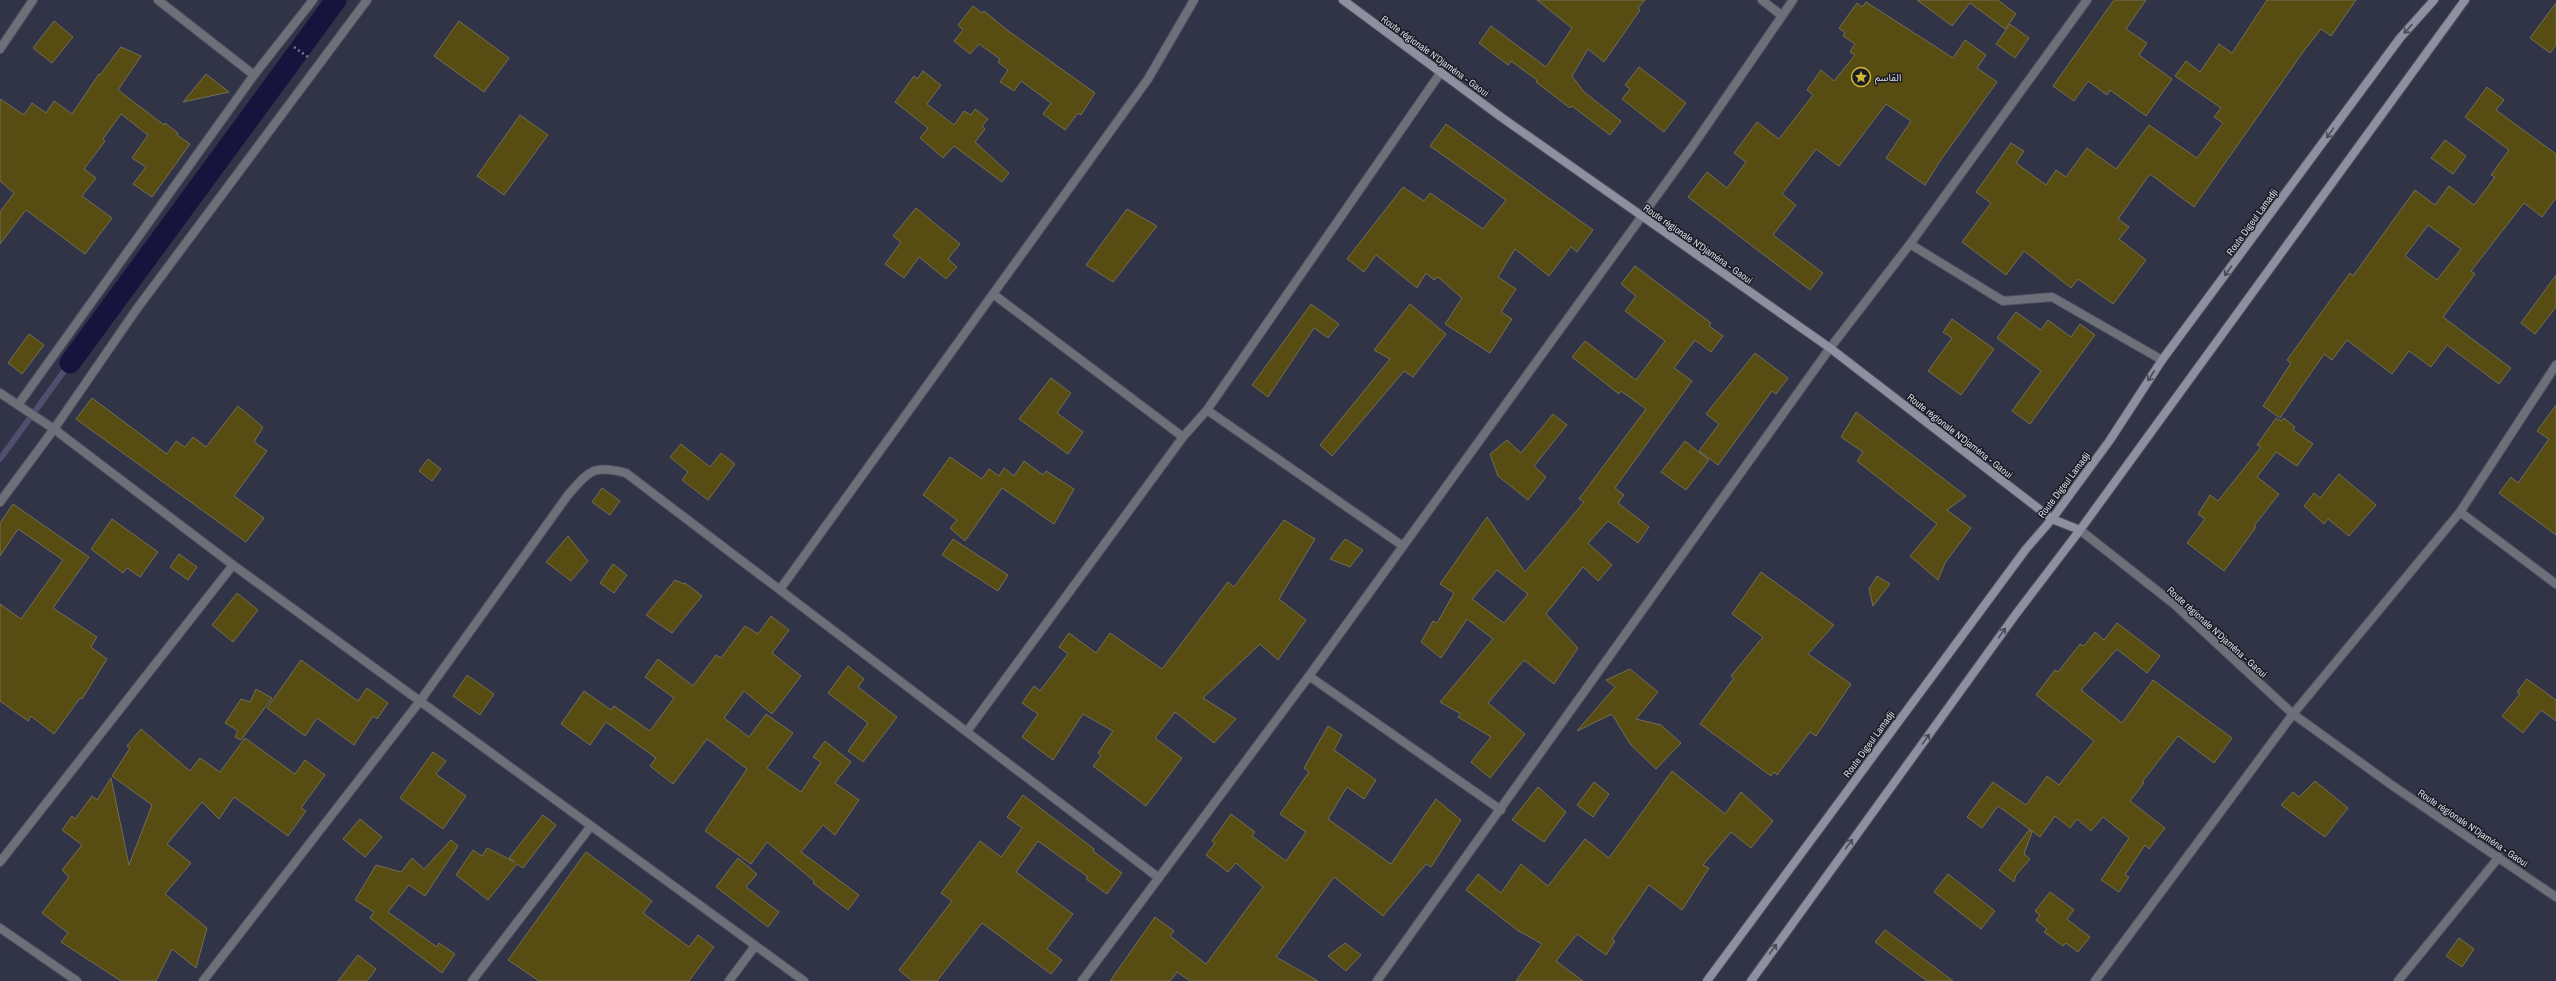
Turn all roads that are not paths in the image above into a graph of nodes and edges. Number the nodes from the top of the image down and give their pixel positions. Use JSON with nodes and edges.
{"nodes":[{"id":1,"x":33,"y":0,"type":"edge"},
{"id":2,"x":158,"y":0,"type":"edge"},
{"id":3,"x":313,"y":0,"type":"edge"},
{"id":4,"x":367,"y":0,"type":"edge"},
{"id":5,"x":1194,"y":0,"type":"edge"},
{"id":6,"x":1343,"y":0,"type":"edge"},
{"id":7,"x":1762,"y":0,"type":"edge"},
{"id":8,"x":1793,"y":0,"type":"edge"},
{"id":9,"x":2087,"y":0,"type":"edge"},
{"id":10,"x":2434,"y":0,"type":"edge"},
{"id":11,"x":2465,"y":0,"type":"edge"},
{"id":12,"x":1781,"y":15,"type":"junction"},
{"id":13,"x":0,"y":49,"type":"edge"},
{"id":14,"x":1441,"y":72,"type":"junction"},
{"id":15,"x":254,"y":75,"type":"junction"},
{"id":16,"x":1641,"y":216,"type":"junction"},
{"id":17,"x":1910,"y":244,"type":"junction"},
{"id":18,"x":993,"y":294,"type":"junction"},
{"id":19,"x":1830,"y":348,"type":"junction"},
{"id":20,"x":2162,"y":360,"type":"junction"},
{"id":21,"x":2556,"y":365,"type":"edge"},
{"id":22,"x":0,"y":393,"type":"edge"},
{"id":23,"x":20,"y":407,"type":"junction"},
{"id":24,"x":1207,"y":410,"type":"junction"},
{"id":25,"x":54,"y":429,"type":"junction"},
{"id":26,"x":1182,"y":437,"type":"junction"},
{"id":27,"x":0,"y":502,"type":"edge"},
{"id":28,"x":2460,"y":512,"type":"junction"},
{"id":29,"x":2052,"y":519,"type":"junction"},
{"id":30,"x":2080,"y":530,"type":"junction"},
{"id":31,"x":1402,"y":546,"type":"junction"},
{"id":32,"x":233,"y":565,"type":"junction"},
{"id":33,"x":2556,"y":584,"type":"edge"},
{"id":34,"x":781,"y":588,"type":"junction"},
{"id":35,"x":1310,"y":676,"type":"junction"},
{"id":36,"x":420,"y":701,"type":"junction"},
{"id":37,"x":2293,"y":714,"type":"junction"},
{"id":38,"x":968,"y":730,"type":"junction"},
{"id":39,"x":1501,"y":810,"type":"junction"},
{"id":40,"x":591,"y":826,"type":"junction"},
{"id":41,"x":2499,"y":857,"type":"junction"},
{"id":42,"x":0,"y":862,"type":"edge"},
{"id":43,"x":1159,"y":878,"type":"junction"},
{"id":44,"x":2556,"y":897,"type":"edge"},
{"id":45,"x":0,"y":928,"type":"edge"},
{"id":46,"x":755,"y":946,"type":"junction"},
{"id":47,"x":77,"y":981,"type":"edge"},
{"id":48,"x":203,"y":981,"type":"edge"},
{"id":49,"x":472,"y":981,"type":"edge"},
{"id":50,"x":729,"y":981,"type":"edge"},
{"id":51,"x":804,"y":981,"type":"edge"},
{"id":52,"x":1082,"y":981,"type":"edge"},
{"id":53,"x":1377,"y":981,"type":"edge"},
{"id":54,"x":1707,"y":981,"type":"edge"},
{"id":55,"x":1750,"y":981,"type":"edge"},
{"id":56,"x":2095,"y":981,"type":"edge"},
{"id":57,"x":2398,"y":981,"type":"edge"}],
"edges":[{"from":1,"to":13,"type":"street"},
{"from":2,"to":15,"type":"street"},
{"from":3,"to":15,"type":"street"},
{"from":4,"to":25,"type":"street"},
{"from":5,"to":18,"type":"street"},
{"from":6,"to":14,"type":"main road","name":"Route régionale N'Djaména - Gaoui"},
{"from":7,"to":12,"type":"street"},
{"from":8,"to":12,"type":"street"},
{"from":9,"to":17,"type":"street"},
{"from":10,"to":20,"type":"main road","name":"Route Digeul Lamadji","one_way":true},
{"from":11,"to":30,"type":"main road"},
{"from":12,"to":16,"type":"street"},
{"from":14,"to":16,"type":"main road","name":"Route régionale N'Djaména - Gaoui"},
{"from":14,"to":24,"type":"street"},
{"from":15,"to":23,"type":"street"},
{"from":16,"to":19,"type":"main road","name":"Route régionale N'Djaména - Gaoui"},
{"from":16,"to":31,"type":"street"},
{"from":17,"to":19,"type":"street"},
{"from":17,"to":20,"type":"street"},
{"from":18,"to":26,"type":"street"},
{"from":18,"to":34,"type":"street"},
{"from":19,"to":29,"type":"main road","name":"Route régionale N'Djaména - Gaoui"},
{"from":19,"to":39,"type":"street"},
{"from":20,"to":29,"type":"main road","name":"Route Digeul Lamadji","one_way":true},
{"from":21,"to":28,"type":"street"},
{"from":22,"to":23,"type":"street"},
{"from":23,"to":25,"type":"street"},
{"from":24,"to":26,"type":"street"},
{"from":24,"to":31,"type":"street"},
{"from":25,"to":27,"type":"street"},
{"from":25,"to":32,"type":"street"},
{"from":26,"to":38,"type":"street"},
{"from":28,"to":33,"type":"street"},
{"from":28,"to":37,"type":"street"},
{"from":29,"to":30,"type":"main road","name":"Route régionale N'Djaména - Gaoui"},
{"from":29,"to":54,"type":"main road","name":"Route Digeul Lamadji"},
{"from":30,"to":37,"type":"street","name":"Route régionale N'Djaména - Gaoui"},
{"from":55,"to":30,"type":"main road","one_way":true},
{"from":31,"to":35,"type":"street"},
{"from":32,"to":36,"type":"street"},
{"from":32,"to":42,"type":"street"},
{"from":34,"to":36,"type":"street"},
{"from":34,"to":38,"type":"street"},
{"from":35,"to":39,"type":"street"},
{"from":35,"to":43,"type":"street"},
{"from":36,"to":40,"type":"street"},
{"from":36,"to":48,"type":"street"},
{"from":37,"to":41,"type":"street","name":"Route régionale N'Djaména - Gaoui"},
{"from":37,"to":56,"type":"street"},
{"from":38,"to":43,"type":"street"},
{"from":39,"to":53,"type":"street"},
{"from":40,"to":46,"type":"street"},
{"from":40,"to":49,"type":"street"},
{"from":41,"to":44,"type":"street","name":"Route régionale N'Djaména - Gaoui"},
{"from":41,"to":57,"type":"street"},
{"from":43,"to":52,"type":"street"},
{"from":45,"to":47,"type":"street"},
{"from":46,"to":50,"type":"street"},
{"from":46,"to":51,"type":"street"}]}
